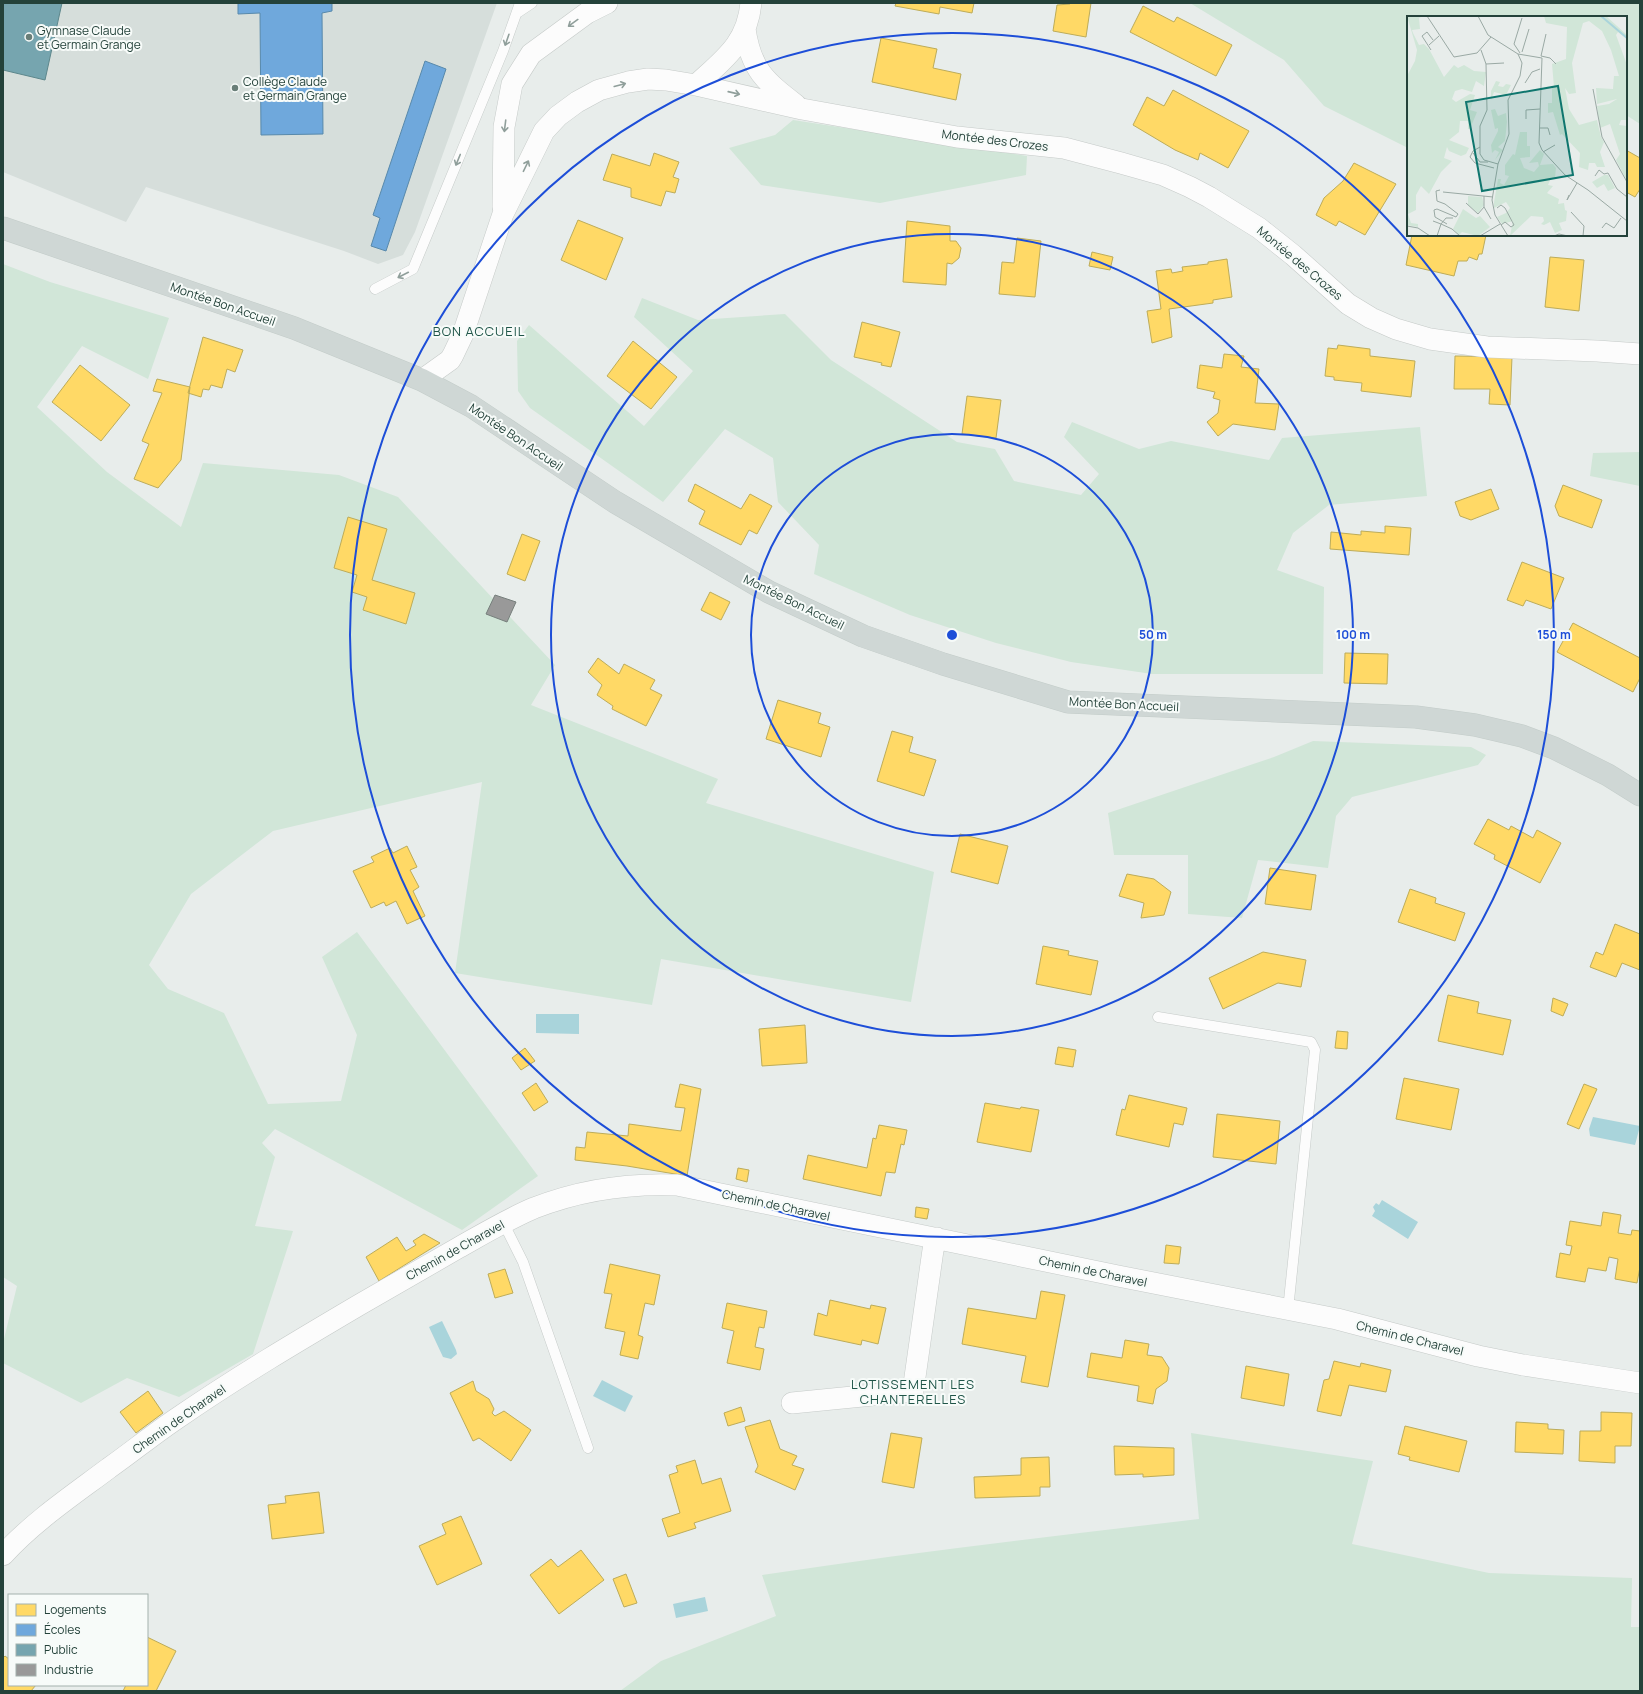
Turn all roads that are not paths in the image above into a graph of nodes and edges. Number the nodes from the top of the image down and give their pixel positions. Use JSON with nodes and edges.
{"nodes":[{"id":1,"x":532,"y":3,"type":"edge"},
{"id":2,"x":607,"y":3,"type":"edge"},
{"id":3,"x":751,"y":3,"type":"edge"},
{"id":4,"x":518,"y":8,"type":"edge"},
{"id":5,"x":745,"y":29,"type":"junction"},
{"id":6,"x":696,"y":85,"type":"junction"},
{"id":7,"x":802,"y":109,"type":"junction"},
{"id":8,"x":503,"y":214,"type":"junction"},
{"id":9,"x":3,"y":228,"type":"edge"},
{"id":10,"x":375,"y":289,"type":"dead end"},
{"id":11,"x":1640,"y":354,"type":"edge"},
{"id":12,"x":422,"y":380,"type":"junction"},
{"id":13,"x":1640,"y":795,"type":"edge"},
{"id":14,"x":1158,"y":1017,"type":"dead end"},
{"id":15,"x":503,"y":1222,"type":"junction"},
{"id":16,"x":937,"y":1238,"type":"junction"},
{"id":17,"x":1288,"y":1310,"type":"junction"},
{"id":18,"x":1640,"y":1383,"type":"edge"},
{"id":19,"x":792,"y":1403,"type":"dead end"},
{"id":20,"x":588,"y":1448,"type":"dead end"},
{"id":21,"x":3,"y":1555,"type":"edge"}],
"edges":[{"from":1,"to":4,"type":"lane"},
{"from":2,"to":8,"type":"street","name":"Montée des Crozes","one_way":true},
{"from":3,"to":5,"type":"street","name":"Montée des Crozes"},
{"from":4,"to":10,"type":"lane","one_way":true},
{"from":5,"to":6,"type":"street","name":"Montée des Crozes"},
{"from":5,"to":7,"type":"street","name":"Montée des Crozes"},
{"from":6,"to":7,"type":"street","name":"Montée des Crozes","one_way":true},
{"from":8,"to":6,"type":"street","name":"Montée des Crozes","one_way":true},
{"from":7,"to":11,"type":"street","name":"Montée des Crozes"},
{"from":8,"to":12,"type":"street","name":"Montée des Crozes"},
{"from":9,"to":12,"type":"main road","name":"Montée Bon Accueil"},
{"from":12,"to":13,"type":"main road","name":"Montée Bon Accueil"},
{"from":14,"to":17,"type":"lane"},
{"from":15,"to":16,"type":"street","name":"Chemin de Charavel"},
{"from":15,"to":20,"type":"lane"},
{"from":15,"to":21,"type":"street","name":"Chemin de Charavel"},
{"from":16,"to":17,"type":"street","name":"Chemin de Charavel"},
{"from":16,"to":19,"type":"street"},
{"from":17,"to":18,"type":"street","name":"Chemin de Charavel"}]}
